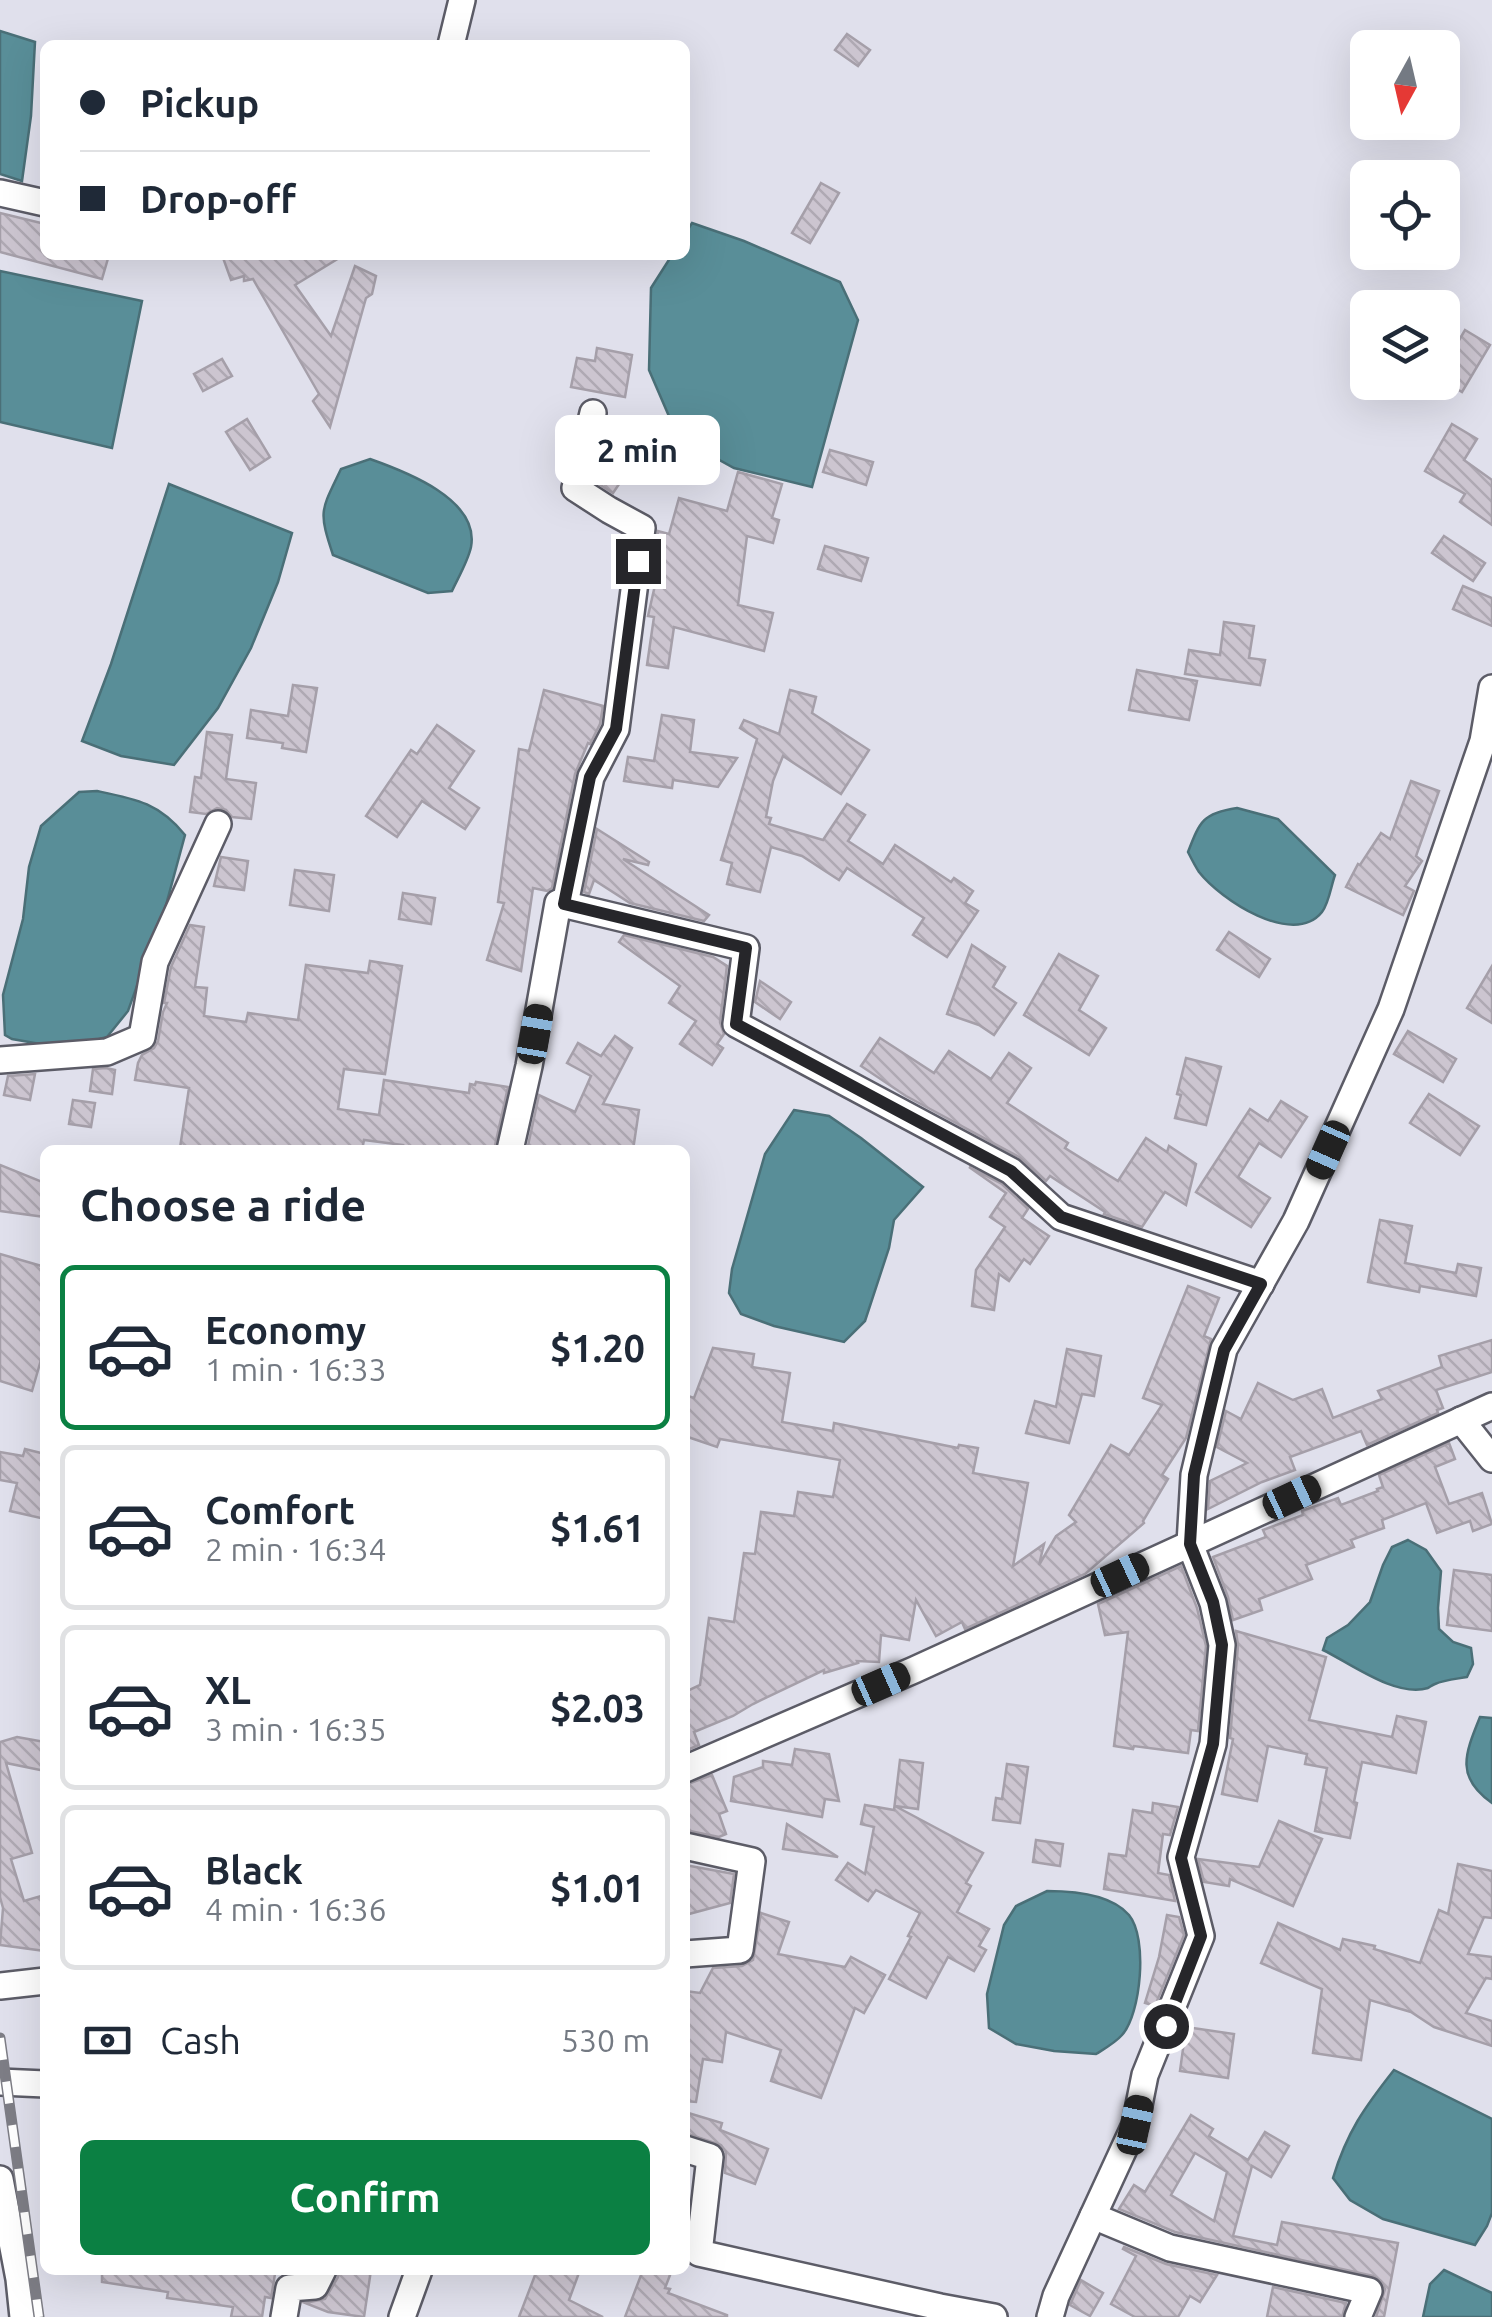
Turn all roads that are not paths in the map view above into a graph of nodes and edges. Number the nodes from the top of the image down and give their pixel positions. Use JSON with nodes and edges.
{"nodes":[{"id":1,"x":462,"y":0,"type":"edge"},
{"id":2,"x":452,"y":40,"type":"edge"},
{"id":3,"x":0,"y":192,"type":"edge"},
{"id":4,"x":40,"y":202,"type":"edge"},
{"id":5,"x":593,"y":413,"type":"dead end"},
{"id":6,"x":1492,"y":688,"type":"edge"},
{"id":7,"x":218,"y":824,"type":"dead end"},
{"id":8,"x":564,"y":904,"type":"junction"},
{"id":9,"x":0,"y":1060,"type":"edge"},
{"id":10,"x":511,"y":1145,"type":"edge"},
{"id":11,"x":1261,"y":1284,"type":"junction"},
{"id":12,"x":1492,"y":1406,"type":"edge"},
{"id":13,"x":1461,"y":1420,"type":"junction"},
{"id":14,"x":1492,"y":1458,"type":"edge"},
{"id":15,"x":1190,"y":1544,"type":"junction"},
{"id":16,"x":690,"y":1768,"type":"edge"},
{"id":17,"x":690,"y":1847,"type":"edge"},
{"id":18,"x":690,"y":1954,"type":"edge"},
{"id":19,"x":40,"y":1982,"type":"edge"},
{"id":20,"x":0,"y":1986,"type":"edge"},
{"id":21,"x":0,"y":2082,"type":"edge"},
{"id":22,"x":40,"y":2084,"type":"edge"},
{"id":23,"x":690,"y":2150,"type":"edge"},
{"id":24,"x":0,"y":2179,"type":"edge"},
{"id":25,"x":1093,"y":2216,"type":"junction"},
{"id":26,"x":320,"y":2275,"type":"edge"},
{"id":27,"x":417,"y":2275,"type":"edge"},
{"id":28,"x":23,"y":2317,"type":"edge"},
{"id":29,"x":284,"y":2317,"type":"edge"},
{"id":30,"x":402,"y":2317,"type":"edge"},
{"id":31,"x":994,"y":2317,"type":"edge"},
{"id":32,"x":1050,"y":2317,"type":"edge"},
{"id":33,"x":1358,"y":2317,"type":"edge"}],
"edges":[{"from":1,"to":2,"type":"street"},
{"from":3,"to":4,"type":"street"},
{"from":5,"to":8,"type":"street"},
{"from":6,"to":11,"type":"street"},
{"from":7,"to":9,"type":"street"},
{"from":8,"to":10,"type":"street"},
{"from":8,"to":11,"type":"street"},
{"from":11,"to":15,"type":"street"},
{"from":12,"to":13,"type":"street"},
{"from":13,"to":14,"type":"street"},
{"from":13,"to":15,"type":"street"},
{"from":15,"to":16,"type":"street"},
{"from":15,"to":25,"type":"street"},
{"from":17,"to":18,"type":"street"},
{"from":19,"to":20,"type":"street"},
{"from":21,"to":22,"type":"street"},
{"from":23,"to":31,"type":"street"},
{"from":24,"to":28,"type":"street"},
{"from":25,"to":32,"type":"street"},
{"from":25,"to":33,"type":"street"},
{"from":26,"to":29,"type":"street"},
{"from":27,"to":30,"type":"street"}]}
